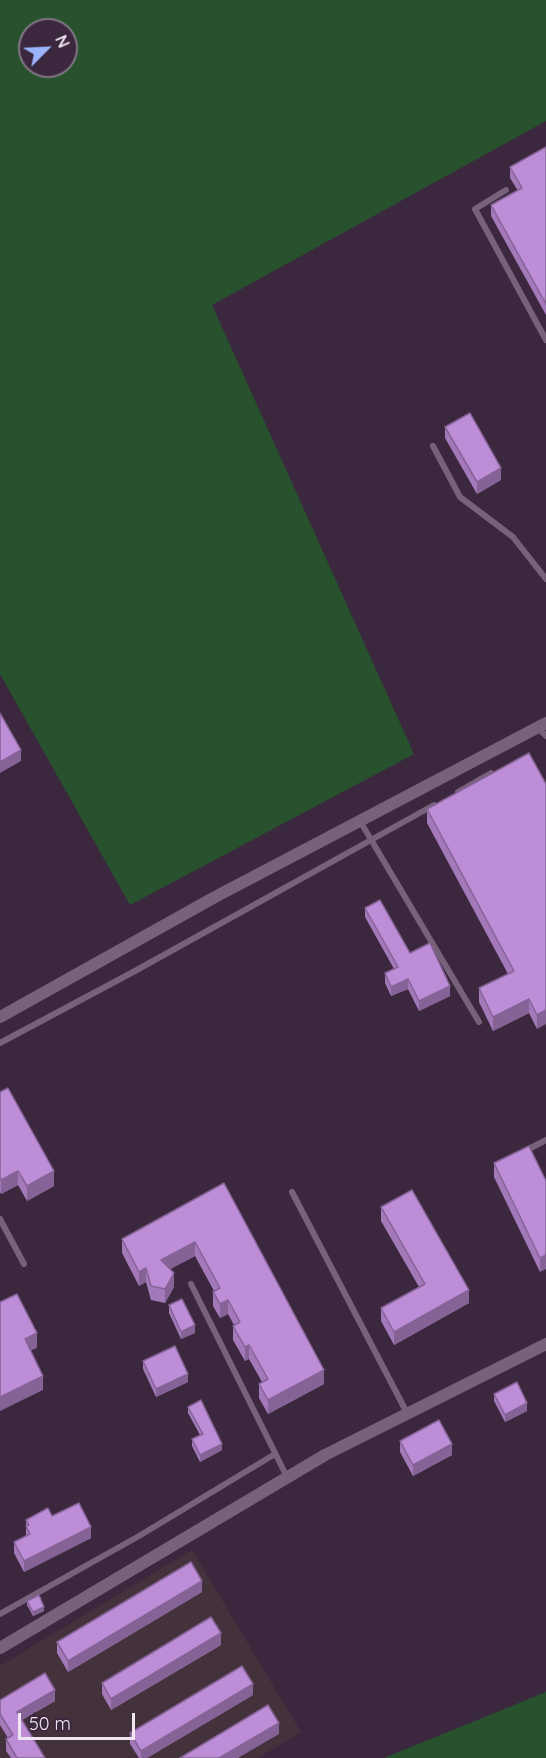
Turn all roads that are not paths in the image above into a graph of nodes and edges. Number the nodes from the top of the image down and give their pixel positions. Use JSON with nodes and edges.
{"nodes":[{"id":1,"x":506,"y":190,"type":"dead end"},
{"id":2,"x":546,"y":340,"type":"edge"},
{"id":3,"x":433,"y":446,"type":"dead end"},
{"id":4,"x":546,"y":579,"type":"edge"},
{"id":5,"x":543,"y":729,"type":"edge"},
{"id":6,"x":491,"y":773,"type":"edge"},
{"id":7,"x":451,"y":796,"type":"edge"},
{"id":8,"x":441,"y":801,"type":"edge"},
{"id":9,"x":359,"y":820,"type":"junction"},
{"id":10,"x":371,"y":841,"type":"junction"},
{"id":11,"x":0,"y":1017,"type":"edge"},
{"id":12,"x":479,"y":1022,"type":"dead end"},
{"id":13,"x":0,"y":1043,"type":"edge"},
{"id":14,"x":546,"y":1140,"type":"edge"},
{"id":15,"x":517,"y":1154,"type":"edge"},
{"id":16,"x":292,"y":1192,"type":"dead end"},
{"id":17,"x":0,"y":1219,"type":"edge"},
{"id":18,"x":24,"y":1264,"type":"dead end"},
{"id":19,"x":190,"y":1284,"type":"dead end"},
{"id":20,"x":546,"y":1344,"type":"edge"},
{"id":21,"x":408,"y":1413,"type":"junction"},
{"id":22,"x":275,"y":1454,"type":"junction"},
{"id":23,"x":287,"y":1477,"type":"junction"},
{"id":24,"x":0,"y":1614,"type":"edge"},
{"id":25,"x":0,"y":1648,"type":"edge"}],
"edges":[{"from":1,"to":2,"type":"lane"},
{"from":3,"to":4,"type":"lane"},
{"from":5,"to":9,"type":"street"},
{"from":6,"to":7,"type":"lane"},
{"from":8,"to":10,"type":"lane"},
{"from":9,"to":10,"type":"lane"},
{"from":9,"to":11,"type":"street"},
{"from":10,"to":12,"type":"lane"},
{"from":10,"to":13,"type":"lane"},
{"from":14,"to":15,"type":"lane"},
{"from":16,"to":21,"type":"lane"},
{"from":17,"to":18,"type":"lane"},
{"from":19,"to":22,"type":"lane"},
{"from":20,"to":21,"type":"street"},
{"from":21,"to":23,"type":"street"},
{"from":22,"to":23,"type":"lane"},
{"from":22,"to":24,"type":"lane"},
{"from":23,"to":25,"type":"street"}]}
